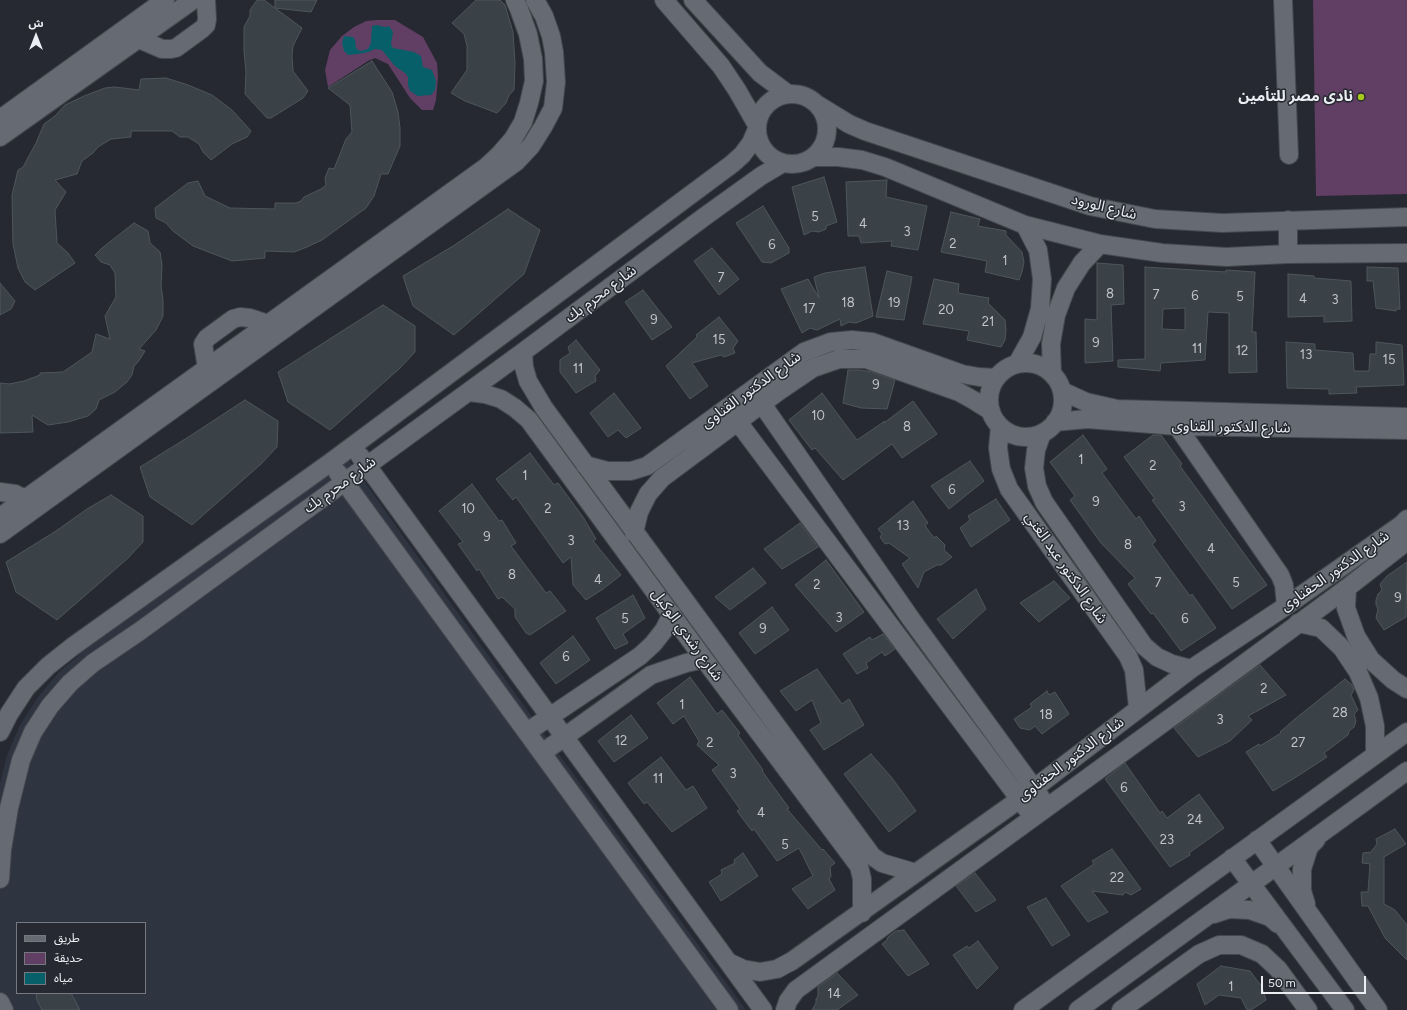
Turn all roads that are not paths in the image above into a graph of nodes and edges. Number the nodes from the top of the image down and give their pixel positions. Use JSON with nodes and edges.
{"nodes":[{"id":1,"x":165,"y":0,"type":"edge"},
{"id":2,"x":193,"y":0,"type":"edge"},
{"id":3,"x":206,"y":0,"type":"edge"},
{"id":4,"x":515,"y":0,"type":"edge"},
{"id":5,"x":535,"y":0,"type":"edge"},
{"id":6,"x":664,"y":0,"type":"edge"},
{"id":7,"x":693,"y":0,"type":"edge"},
{"id":8,"x":1283,"y":0,"type":"edge"},
{"id":9,"x":138,"y":39,"type":"junction"},
{"id":10,"x":534,"y":81,"type":"junction"},
{"id":11,"x":556,"y":82,"type":"junction"},
{"id":12,"x":788,"y":94,"type":"junction"},
{"id":13,"x":529,"y":103,"type":"junction"},
{"id":14,"x":818,"y":104,"type":"junction"},
{"id":15,"x":553,"y":108,"type":"junction"},
{"id":16,"x":0,"y":119,"type":"edge"},
{"id":17,"x":757,"y":127,"type":"junction"},
{"id":18,"x":0,"y":137,"type":"edge"},
{"id":19,"x":1289,"y":155,"type":"dead end"},
{"id":20,"x":815,"y":157,"type":"junction"},
{"id":21,"x":783,"y":164,"type":"junction"},
{"id":22,"x":1407,"y":217,"type":"edge"},
{"id":23,"x":1288,"y":220,"type":"junction"},
{"id":24,"x":1025,"y":225,"type":"junction"},
{"id":25,"x":1100,"y":244,"type":"junction"},
{"id":26,"x":1288,"y":254,"type":"junction"},
{"id":27,"x":1407,"y":254,"type":"edge"},
{"id":28,"x":268,"y":324,"type":"junction"},
{"id":29,"x":523,"y":352,"type":"junction"},
{"id":30,"x":1017,"y":364,"type":"junction"},
{"id":31,"x":207,"y":368,"type":"junction"},
{"id":32,"x":1052,"y":374,"type":"junction"},
{"id":33,"x":768,"y":377,"type":"junction"},
{"id":34,"x":996,"y":378,"type":"junction"},
{"id":35,"x":779,"y":391,"type":"junction"},
{"id":36,"x":1062,"y":391,"type":"junction"},
{"id":37,"x":469,"y":392,"type":"junction"},
{"id":38,"x":762,"y":404,"type":"junction"},
{"id":39,"x":544,"y":408,"type":"junction"},
{"id":40,"x":1407,"y":417,"type":"edge"},
{"id":41,"x":996,"y":419,"type":"junction"},
{"id":42,"x":529,"y":420,"type":"junction"},
{"id":43,"x":738,"y":422,"type":"junction"},
{"id":44,"x":1177,"y":426,"type":"junction"},
{"id":45,"x":1048,"y":427,"type":"junction"},
{"id":46,"x":1407,"y":430,"type":"edge"},
{"id":47,"x":353,"y":446,"type":"junction"},
{"id":48,"x":331,"y":462,"type":"junction"},
{"id":49,"x":368,"y":465,"type":"junction"},
{"id":50,"x":585,"y":465,"type":"junction"},
{"id":51,"x":344,"y":482,"type":"junction"},
{"id":52,"x":0,"y":492,"type":"edge"},
{"id":53,"x":25,"y":499,"type":"junction"},
{"id":54,"x":0,"y":517,"type":"edge"},
{"id":55,"x":1407,"y":519,"type":"edge"},
{"id":56,"x":634,"y":533,"type":"junction"},
{"id":57,"x":0,"y":534,"type":"edge"},
{"id":58,"x":1407,"y":541,"type":"edge"},
{"id":59,"x":1347,"y":588,"type":"junction"},
{"id":60,"x":1286,"y":606,"type":"junction"},
{"id":61,"x":672,"y":614,"type":"junction"},
{"id":62,"x":1298,"y":623,"type":"junction"},
{"id":63,"x":704,"y":659,"type":"junction"},
{"id":64,"x":1191,"y":669,"type":"junction"},
{"id":65,"x":1176,"y":680,"type":"junction"},
{"id":66,"x":1407,"y":689,"type":"edge"},
{"id":67,"x":1192,"y":702,"type":"junction"},
{"id":68,"x":1138,"y":708,"type":"junction"},
{"id":69,"x":550,"y":716,"type":"junction"},
{"id":70,"x":0,"y":732,"type":"edge"},
{"id":71,"x":527,"y":732,"type":"junction"},
{"id":72,"x":1407,"y":732,"type":"edge"},
{"id":73,"x":565,"y":737,"type":"junction"},
{"id":74,"x":542,"y":753,"type":"junction"},
{"id":75,"x":1375,"y":755,"type":"junction"},
{"id":76,"x":1407,"y":771,"type":"edge"},
{"id":77,"x":1034,"y":788,"type":"junction"},
{"id":78,"x":1020,"y":799,"type":"junction"},
{"id":79,"x":1047,"y":806,"type":"junction"},
{"id":80,"x":1033,"y":817,"type":"junction"},
{"id":81,"x":1324,"y":831,"type":"junction"},
{"id":82,"x":1257,"y":840,"type":"junction"},
{"id":83,"x":1232,"y":858,"type":"junction"},
{"id":84,"x":1276,"y":866,"type":"junction"},
{"id":85,"x":916,"y":873,"type":"junction"},
{"id":86,"x":0,"y":879,"type":"edge"},
{"id":87,"x":1252,"y":884,"type":"junction"},
{"id":88,"x":862,"y":913,"type":"junction"},
{"id":89,"x":1309,"y":913,"type":"junction"},
{"id":90,"x":1209,"y":915,"type":"junction"},
{"id":91,"x":1286,"y":930,"type":"junction"},
{"id":92,"x":792,"y":961,"type":"junction"},
{"id":93,"x":728,"y":962,"type":"junction"},
{"id":94,"x":808,"y":981,"type":"junction"},
{"id":95,"x":0,"y":1002,"type":"edge"},
{"id":96,"x":4,"y":1010,"type":"edge"},
{"id":97,"x":729,"y":1010,"type":"edge"},
{"id":98,"x":763,"y":1010,"type":"edge"},
{"id":99,"x":785,"y":1010,"type":"edge"},
{"id":100,"x":1023,"y":1010,"type":"edge"},
{"id":101,"x":1078,"y":1010,"type":"edge"},
{"id":102,"x":1121,"y":1010,"type":"edge"},
{"id":103,"x":1308,"y":1010,"type":"edge"},
{"id":104,"x":1345,"y":1010,"type":"edge"},
{"id":105,"x":1378,"y":1010,"type":"edge"}],
"edges":[{"from":1,"to":16,"type":"street"},
{"from":2,"to":9,"type":"street"},
{"from":3,"to":9,"type":"street"},
{"from":4,"to":10,"type":"street"},
{"from":5,"to":11,"type":"street"},
{"from":6,"to":17,"type":"street"},
{"from":7,"to":12,"type":"street"},
{"from":8,"to":19,"type":"street"},
{"from":9,"to":18,"type":"street"},
{"from":10,"to":11,"type":"street"},
{"from":10,"to":13,"type":"street"},
{"from":11,"to":15,"type":"street"},
{"from":12,"to":14,"type":"street"},
{"from":12,"to":17,"type":"street"},
{"from":13,"to":15,"type":"street"},
{"from":13,"to":28,"type":"street"},
{"from":14,"to":20,"type":"street"},
{"from":14,"to":23,"type":"street","name":"شارع الورود"},
{"from":15,"to":57,"type":"street"},
{"from":17,"to":21,"type":"street"},
{"from":17,"to":47,"type":"street","name":"شارع محرم بك"},
{"from":20,"to":21,"type":"street"},
{"from":20,"to":24,"type":"street"},
{"from":21,"to":29,"type":"street","name":"شارع محرم بك"},
{"from":22,"to":23,"type":"street","name":"شارع الورود"},
{"from":23,"to":26,"type":"street"},
{"from":24,"to":25,"type":"street"},
{"from":24,"to":30,"type":"street"},
{"from":25,"to":26,"type":"street"},
{"from":25,"to":32,"type":"street"},
{"from":26,"to":27,"type":"street"},
{"from":28,"to":31,"type":"street"},
{"from":28,"to":31,"type":"street"},
{"from":29,"to":37,"type":"street","name":"شارع محرم بك"},
{"from":29,"to":39,"type":"street","name":"شارع رشدي الوكيل"},
{"from":30,"to":32,"type":"street"},
{"from":30,"to":34,"type":"street"},
{"from":31,"to":53,"type":"street"},
{"from":32,"to":36,"type":"street"},
{"from":33,"to":34,"type":"street","name":"شارع الدكتور القناوى"},
{"from":33,"to":35,"type":"street"},
{"from":33,"to":50,"type":"street","name":"شارع الدكتور القناوى"},
{"from":34,"to":41,"type":"street"},
{"from":35,"to":38,"type":"street","name":"شارع الدكتور القناوى"},
{"from":35,"to":41,"type":"street","name":"شارع الدكتور القناوى"},
{"from":36,"to":40,"type":"street","name":"شارع الدكتور القناوى"},
{"from":36,"to":45,"type":"street"},
{"from":37,"to":42,"type":"street","name":"شارع رشدي الوكيل"},
{"from":37,"to":49,"type":"street","name":"شارع محرم بك"},
{"from":38,"to":43,"type":"street","name":"شارع الدكتور القناوى"},
{"from":38,"to":77,"type":"street"},
{"from":39,"to":42,"type":"street"},
{"from":39,"to":50,"type":"street","name":"شارع رشدي الوكيل"},
{"from":41,"to":45,"type":"street"},
{"from":41,"to":68,"type":"street","name":"شارع الدكتور عبد الغني"},
{"from":42,"to":61,"type":"street","name":"شارع رشدي الوكيل"},
{"from":43,"to":56,"type":"street","name":"شارع الدكتور القناوى"},
{"from":43,"to":78,"type":"street"},
{"from":44,"to":45,"type":"street","name":"شارع الدكتور القناوى"},
{"from":44,"to":46,"type":"street","name":"شارع الدكتور القناوى"},
{"from":44,"to":60,"type":"street"},
{"from":45,"to":64,"type":"street","name":"شارع الدكتور عبد الغني"},
{"from":47,"to":48,"type":"street","name":"شارع محرم بك"},
{"from":47,"to":49,"type":"street"},
{"from":48,"to":51,"type":"street"},
{"from":48,"to":70,"type":"street","name":"شارع محرم بك"},
{"from":49,"to":51,"type":"street","name":"شارع محرم بك"},
{"from":49,"to":69,"type":"street"},
{"from":50,"to":56,"type":"street","name":"شارع رشدي الوكيل"},
{"from":51,"to":71,"type":"street"},
{"from":51,"to":86,"type":"street","name":"شارع محرم بك"},
{"from":52,"to":53,"type":"street"},
{"from":53,"to":54,"type":"street"},
{"from":55,"to":60,"type":"street","name":"شارع الدكتور الحفناوى"},
{"from":56,"to":85,"type":"street","name":"شارع رشدي الوكيل"},
{"from":58,"to":59,"type":"street","name":"شارع الدكتور الحفناوى"},
{"from":59,"to":62,"type":"street","name":"شارع الدكتور الحفناوى"},
{"from":59,"to":66,"type":"street"},
{"from":60,"to":64,"type":"street","name":"شارع الدكتور الحفناوى"},
{"from":61,"to":63,"type":"street","name":"شارع رشدي الوكيل"},
{"from":61,"to":69,"type":"street"},
{"from":62,"to":67,"type":"street","name":"شارع الدكتور الحفناوى"},
{"from":62,"to":75,"type":"street"},
{"from":63,"to":73,"type":"street"},
{"from":63,"to":88,"type":"street","name":"شارع رشدي الوكيل"},
{"from":64,"to":65,"type":"street","name":"شارع الدكتور الحفناوى"},
{"from":65,"to":67,"type":"street"},
{"from":65,"to":68,"type":"street","name":"شارع الدكتور الحفناوى"},
{"from":67,"to":79,"type":"street","name":"شارع الدكتور الحفناوى"},
{"from":68,"to":77,"type":"street","name":"شارع الدكتور الحفناوى"},
{"from":69,"to":71,"type":"street"},
{"from":69,"to":73,"type":"street"},
{"from":71,"to":74,"type":"street"},
{"from":72,"to":75,"type":"street"},
{"from":73,"to":74,"type":"street"},
{"from":73,"to":93,"type":"street"},
{"from":74,"to":97,"type":"street"},
{"from":75,"to":82,"type":"street"},
{"from":76,"to":81,"type":"street"},
{"from":77,"to":78,"type":"street","name":"شارع الدكتور الحفناوى"},
{"from":77,"to":79,"type":"street"},
{"from":78,"to":80,"type":"street"},
{"from":78,"to":85,"type":"street","name":"شارع الدكتور الحفناوى"},
{"from":79,"to":80,"type":"street","name":"شارع الدكتور الحفناوى"},
{"from":80,"to":94,"type":"street","name":"شارع الدكتور الحفناوى"},
{"from":81,"to":84,"type":"street"},
{"from":81,"to":89,"type":"street"},
{"from":82,"to":83,"type":"street"},
{"from":82,"to":84,"type":"street"},
{"from":83,"to":87,"type":"street"},
{"from":83,"to":100,"type":"street"},
{"from":84,"to":87,"type":"street"},
{"from":84,"to":89,"type":"street"},
{"from":85,"to":88,"type":"street","name":"شارع الدكتور الحفناوى"},
{"from":87,"to":90,"type":"street"},
{"from":87,"to":91,"type":"street"},
{"from":88,"to":92,"type":"street","name":"شارع الدكتور الحفناوى"},
{"from":89,"to":105,"type":"street"},
{"from":90,"to":91,"type":"street"},
{"from":90,"to":101,"type":"street"},
{"from":91,"to":104,"type":"street"},
{"from":92,"to":93,"type":"street","name":"شارع الدكتور الحفناوى"},
{"from":92,"to":94,"type":"street"},
{"from":93,"to":98,"type":"street"},
{"from":94,"to":99,"type":"street","name":"شارع الدكتور الحفناوى"},
{"from":95,"to":96,"type":"street"},
{"from":102,"to":103,"type":"street"}]}
